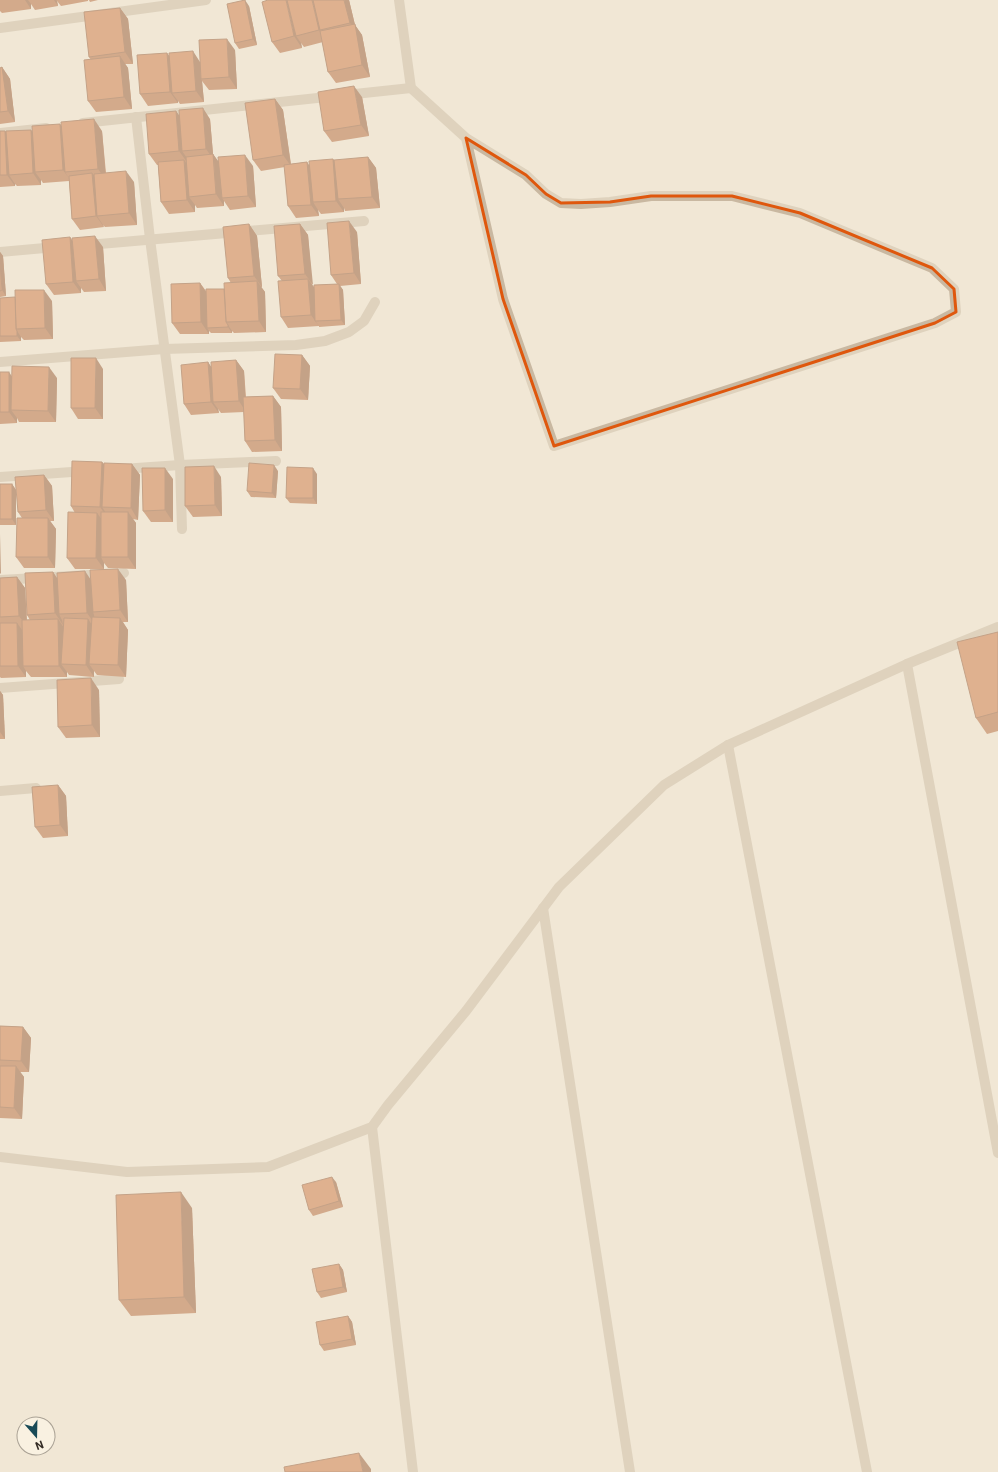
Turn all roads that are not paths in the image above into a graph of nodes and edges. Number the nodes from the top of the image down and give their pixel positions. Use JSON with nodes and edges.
{"nodes":[{"id":1,"x":206,"y":0,"type":"edge"},
{"id":2,"x":399,"y":0,"type":"edge"},
{"id":3,"x":0,"y":28,"type":"edge"},
{"id":4,"x":411,"y":88,"type":"junction"},
{"id":5,"x":136,"y":117,"type":"junction"},
{"id":6,"x":75,"y":124,"type":"edge"},
{"id":7,"x":53,"y":127,"type":"edge"},
{"id":8,"x":0,"y":133,"type":"edge"},
{"id":9,"x":466,"y":138,"type":"junction"},
{"id":10,"x":364,"y":220,"type":"dead end"},
{"id":11,"x":150,"y":239,"type":"junction"},
{"id":12,"x":79,"y":245,"type":"edge"},
{"id":13,"x":63,"y":247,"type":"edge"},
{"id":14,"x":0,"y":252,"type":"edge"},
{"id":15,"x":375,"y":302,"type":"dead end"},
{"id":16,"x":164,"y":349,"type":"junction"},
{"id":17,"x":0,"y":362,"type":"edge"},
{"id":18,"x":276,"y":461,"type":"dead end"},
{"id":19,"x":180,"y":465,"type":"junction"},
{"id":20,"x":109,"y":470,"type":"edge"},
{"id":21,"x":94,"y":471,"type":"edge"},
{"id":22,"x":0,"y":477,"type":"edge"},
{"id":23,"x":182,"y":529,"type":"dead end"},
{"id":24,"x":124,"y":572,"type":"edge"},
{"id":25,"x":0,"y":580,"type":"edge"},
{"id":26,"x":998,"y":627,"type":"edge"},
{"id":27,"x":907,"y":664,"type":"junction"},
{"id":28,"x":119,"y":679,"type":"edge"},
{"id":29,"x":0,"y":688,"type":"edge"},
{"id":30,"x":728,"y":746,"type":"junction"},
{"id":31,"x":36,"y":788,"type":"edge"},
{"id":32,"x":0,"y":791,"type":"edge"},
{"id":33,"x":543,"y":908,"type":"junction"},
{"id":34,"x":372,"y":1127,"type":"junction"},
{"id":35,"x":998,"y":1153,"type":"edge"},
{"id":36,"x":0,"y":1157,"type":"edge"},
{"id":37,"x":413,"y":1472,"type":"edge"},
{"id":38,"x":630,"y":1472,"type":"edge"},
{"id":39,"x":867,"y":1472,"type":"edge"}],
"edges":[{"from":1,"to":3,"type":"street"},
{"from":2,"to":4,"type":"street"},
{"from":4,"to":5,"type":"street"},
{"from":4,"to":9,"type":"street"},
{"from":5,"to":6,"type":"street"},
{"from":5,"to":11,"type":"street"},
{"from":7,"to":8,"type":"street"},
{"from":9,"to":9,"type":"street"},
{"from":10,"to":11,"type":"street"},
{"from":11,"to":12,"type":"street"},
{"from":11,"to":16,"type":"street"},
{"from":13,"to":14,"type":"street"},
{"from":15,"to":16,"type":"street"},
{"from":16,"to":17,"type":"street"},
{"from":16,"to":19,"type":"street"},
{"from":18,"to":19,"type":"street"},
{"from":19,"to":20,"type":"street"},
{"from":19,"to":23,"type":"street"},
{"from":21,"to":22,"type":"street"},
{"from":24,"to":25,"type":"street"},
{"from":26,"to":27,"type":"street"},
{"from":27,"to":30,"type":"street"},
{"from":27,"to":35,"type":"street"},
{"from":28,"to":29,"type":"street"},
{"from":30,"to":33,"type":"street"},
{"from":30,"to":39,"type":"street"},
{"from":31,"to":32,"type":"street"},
{"from":33,"to":34,"type":"street"},
{"from":33,"to":38,"type":"street"},
{"from":34,"to":36,"type":"street"},
{"from":34,"to":37,"type":"street"}]}
